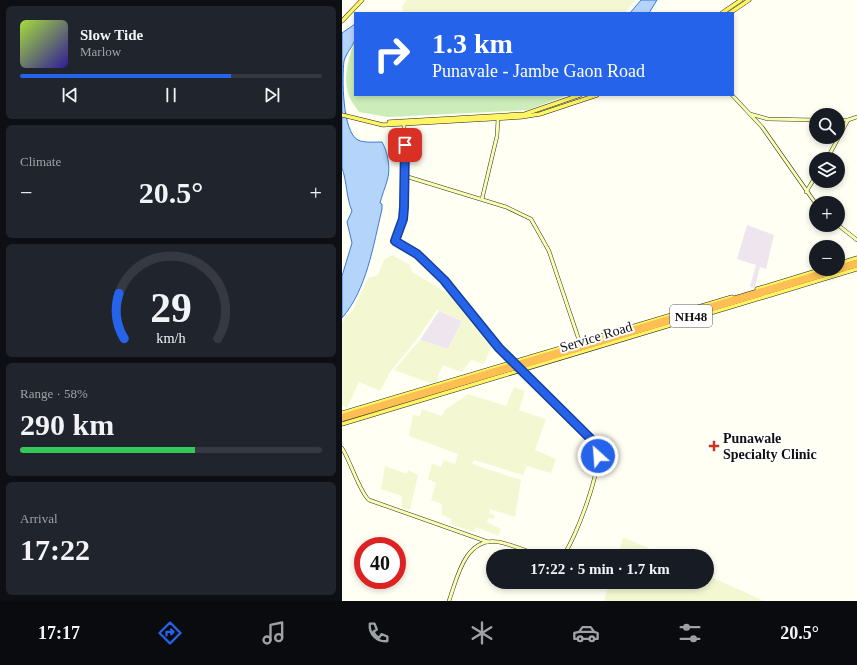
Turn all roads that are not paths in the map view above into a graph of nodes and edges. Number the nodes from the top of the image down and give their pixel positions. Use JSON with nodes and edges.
{"nodes":[{"id":1,"x":362,"y":0,"type":"edge"},
{"id":2,"x":741,"y":0,"type":"edge"},
{"id":3,"x":749,"y":0,"type":"edge"},
{"id":4,"x":723,"y":12,"type":"edge"},
{"id":5,"x":731,"y":12,"type":"edge"},
{"id":6,"x":342,"y":21,"type":"edge"},
{"id":7,"x":577,"y":96,"type":"edge"},
{"id":8,"x":594,"y":96,"type":"edge"},
{"id":9,"x":733,"y":96,"type":"edge"},
{"id":10,"x":342,"y":114,"type":"edge"},
{"id":11,"x":532,"y":114,"type":"junction"},
{"id":12,"x":750,"y":114,"type":"junction"},
{"id":13,"x":857,"y":117,"type":"edge"},
{"id":14,"x":498,"y":119,"type":"junction"},
{"id":15,"x":809,"y":120,"type":"edge"},
{"id":16,"x":848,"y":120,"type":"joint"},
{"id":17,"x":404,"y":122,"type":"junction"},
{"id":18,"x":831,"y":152,"type":"edge"},
{"id":19,"x":405,"y":176,"type":"junction"},
{"id":20,"x":809,"y":187,"type":"edge"},
{"id":21,"x":806,"y":192,"type":"junction"},
{"id":22,"x":809,"y":196,"type":"edge"},
{"id":23,"x":482,"y":200,"type":"junction"},
{"id":24,"x":845,"y":231,"type":"edge"},
{"id":25,"x":857,"y":240,"type":"edge"},
{"id":26,"x":857,"y":258,"type":"edge"},
{"id":27,"x":845,"y":262,"type":"edge"},
{"id":28,"x":857,"y":262,"type":"edge"},
{"id":29,"x":857,"y":265,"type":"edge"},
{"id":30,"x":845,"y":266,"type":"edge"},
{"id":31,"x":857,"y":270,"type":"edge"},
{"id":32,"x":809,"y":274,"type":"edge"},
{"id":33,"x":809,"y":276,"type":"edge"},
{"id":34,"x":796,"y":286,"type":"junction"},
{"id":35,"x":730,"y":299,"type":"junction"},
{"id":36,"x":674,"y":323,"type":"junction"},
{"id":37,"x":663,"y":324,"type":"junction"},
{"id":38,"x":644,"y":334,"type":"junction"},
{"id":39,"x":580,"y":343,"type":"junction"},
{"id":40,"x":515,"y":366,"type":"junction"},
{"id":41,"x":397,"y":405,"type":"junction"},
{"id":42,"x":342,"y":413,"type":"edge"},
{"id":43,"x":342,"y":416,"type":"edge"},
{"id":44,"x":342,"y":419,"type":"edge"},
{"id":45,"x":342,"y":424,"type":"edge"},
{"id":46,"x":342,"y":448,"type":"edge"},
{"id":47,"x":488,"y":542,"type":"junction"},
{"id":48,"x":520,"y":549,"type":"edge"},
{"id":49,"x":567,"y":549,"type":"edge"},
{"id":50,"x":449,"y":601,"type":"edge"}],
"edges":[{"from":1,"to":6,"type":"main road"},
{"from":2,"to":4,"type":"main road"},
{"from":3,"to":5,"type":"main road"},
{"from":7,"to":11,"type":"main road"},
{"from":8,"to":11,"type":"main road"},
{"from":9,"to":12,"type":"street"},
{"from":10,"to":17,"type":"main road"},
{"from":11,"to":14,"type":"main road"},
{"from":11,"to":17,"type":"main road"},
{"from":12,"to":15,"type":"street"},
{"from":12,"to":21,"type":"street"},
{"from":13,"to":16,"type":"street"},
{"from":14,"to":17,"type":"main road"},
{"from":14,"to":23,"type":"street"},
{"from":16,"to":18,"type":"street"},
{"from":17,"to":19,"type":"street"},
{"from":19,"to":23,"type":"street"},
{"from":19,"to":40,"type":"street"},
{"from":20,"to":21,"type":"street"},
{"from":21,"to":22,"type":"street"},
{"from":23,"to":39,"type":"street"},
{"from":24,"to":25,"type":"street"},
{"from":26,"to":27,"type":"main road"},
{"from":28,"to":30,"type":"highway"},
{"from":29,"to":34,"type":"highway","number":"NH48"},
{"from":31,"to":34,"type":"main road"},
{"from":32,"to":35,"type":"main road"},
{"from":33,"to":35,"type":"highway","number":"NH48"},
{"from":34,"to":36,"type":"highway","number":"NH48"},
{"from":35,"to":39,"type":"highway","number":"NH48"},
{"from":36,"to":37,"type":"highway","number":"NH48"},
{"from":36,"to":38,"type":"main road","name":"Service Road"},
{"from":37,"to":38,"type":"highway"},
{"from":37,"to":40,"type":"highway","number":"NH48"},
{"from":38,"to":40,"type":"main road","name":"Service Road"},
{"from":39,"to":40,"type":"highway","number":"NH48"},
{"from":40,"to":41,"type":"highway","number":"NH48"},
{"from":40,"to":41,"type":"main road","name":"Service Road"},
{"from":40,"to":42,"type":"main road","name":"Service Road"},
{"from":40,"to":43,"type":"highway","number":"NH48"},
{"from":40,"to":49,"type":"street"},
{"from":41,"to":44,"type":"highway","number":"NH48"},
{"from":41,"to":45,"type":"main road","name":"Service Road"},
{"from":46,"to":47,"type":"street"},
{"from":47,"to":48,"type":"street"},
{"from":47,"to":50,"type":"street"}]}
